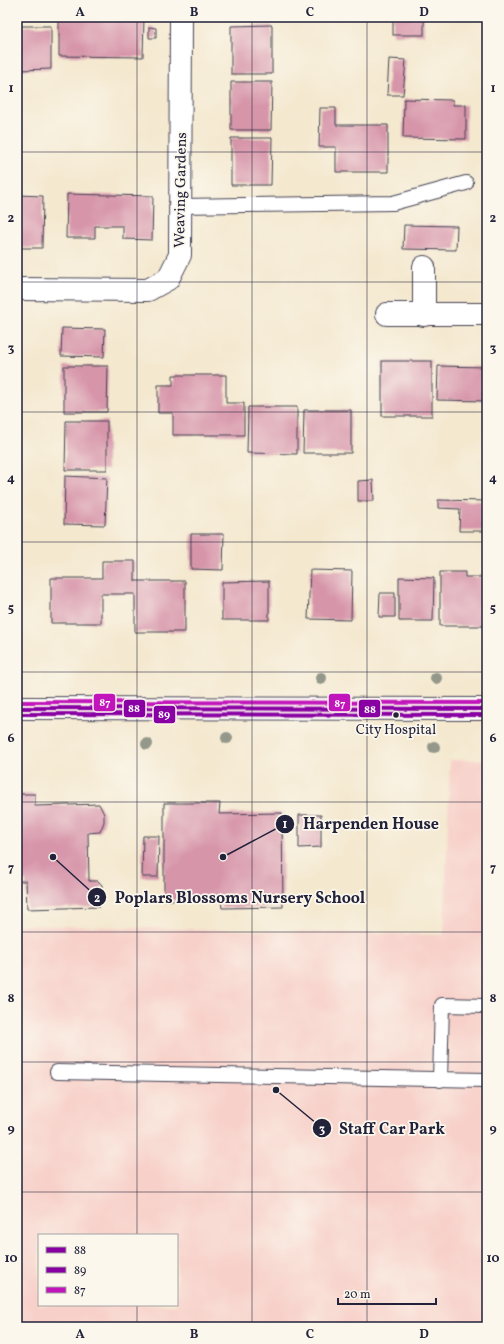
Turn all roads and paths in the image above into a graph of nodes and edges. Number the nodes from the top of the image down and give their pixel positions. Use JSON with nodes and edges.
{"nodes":[{"id":1,"x":181,"y":17,"type":"edge"},
{"id":2,"x":466,"y":183,"type":"dead end"},
{"id":3,"x":180,"y":206,"type":"junction"},
{"id":4,"x":424,"y":267,"type":"dead end"},
{"id":5,"x":17,"y":289,"type":"edge"},
{"id":6,"x":387,"y":314,"type":"dead end"},
{"id":7,"x":424,"y":314,"type":"junction"},
{"id":8,"x":487,"y":314,"type":"edge"},
{"id":9,"x":17,"y":708,"type":"edge"},
{"id":10,"x":487,"y":709,"type":"edge"},
{"id":11,"x":487,"y":1006,"type":"edge"},
{"id":12,"x":57,"y":1072,"type":"dead end"},
{"id":13,"x":440,"y":1080,"type":"junction"},
{"id":14,"x":487,"y":1080,"type":"edge"}],
"edges":[{"from":1,"to":3,"type":"street","name":"Weaving Gardens"},
{"from":2,"to":3,"type":"lane"},
{"from":3,"to":5,"type":"street","name":"Weaving Gardens"},
{"from":4,"to":7,"type":"street"},
{"from":6,"to":7,"type":"street"},
{"from":7,"to":8,"type":"street"},
{"from":9,"to":10,"type":"street"},
{"from":11,"to":13,"type":"lane"},
{"from":12,"to":13,"type":"lane"},
{"from":13,"to":14,"type":"lane"}]}
